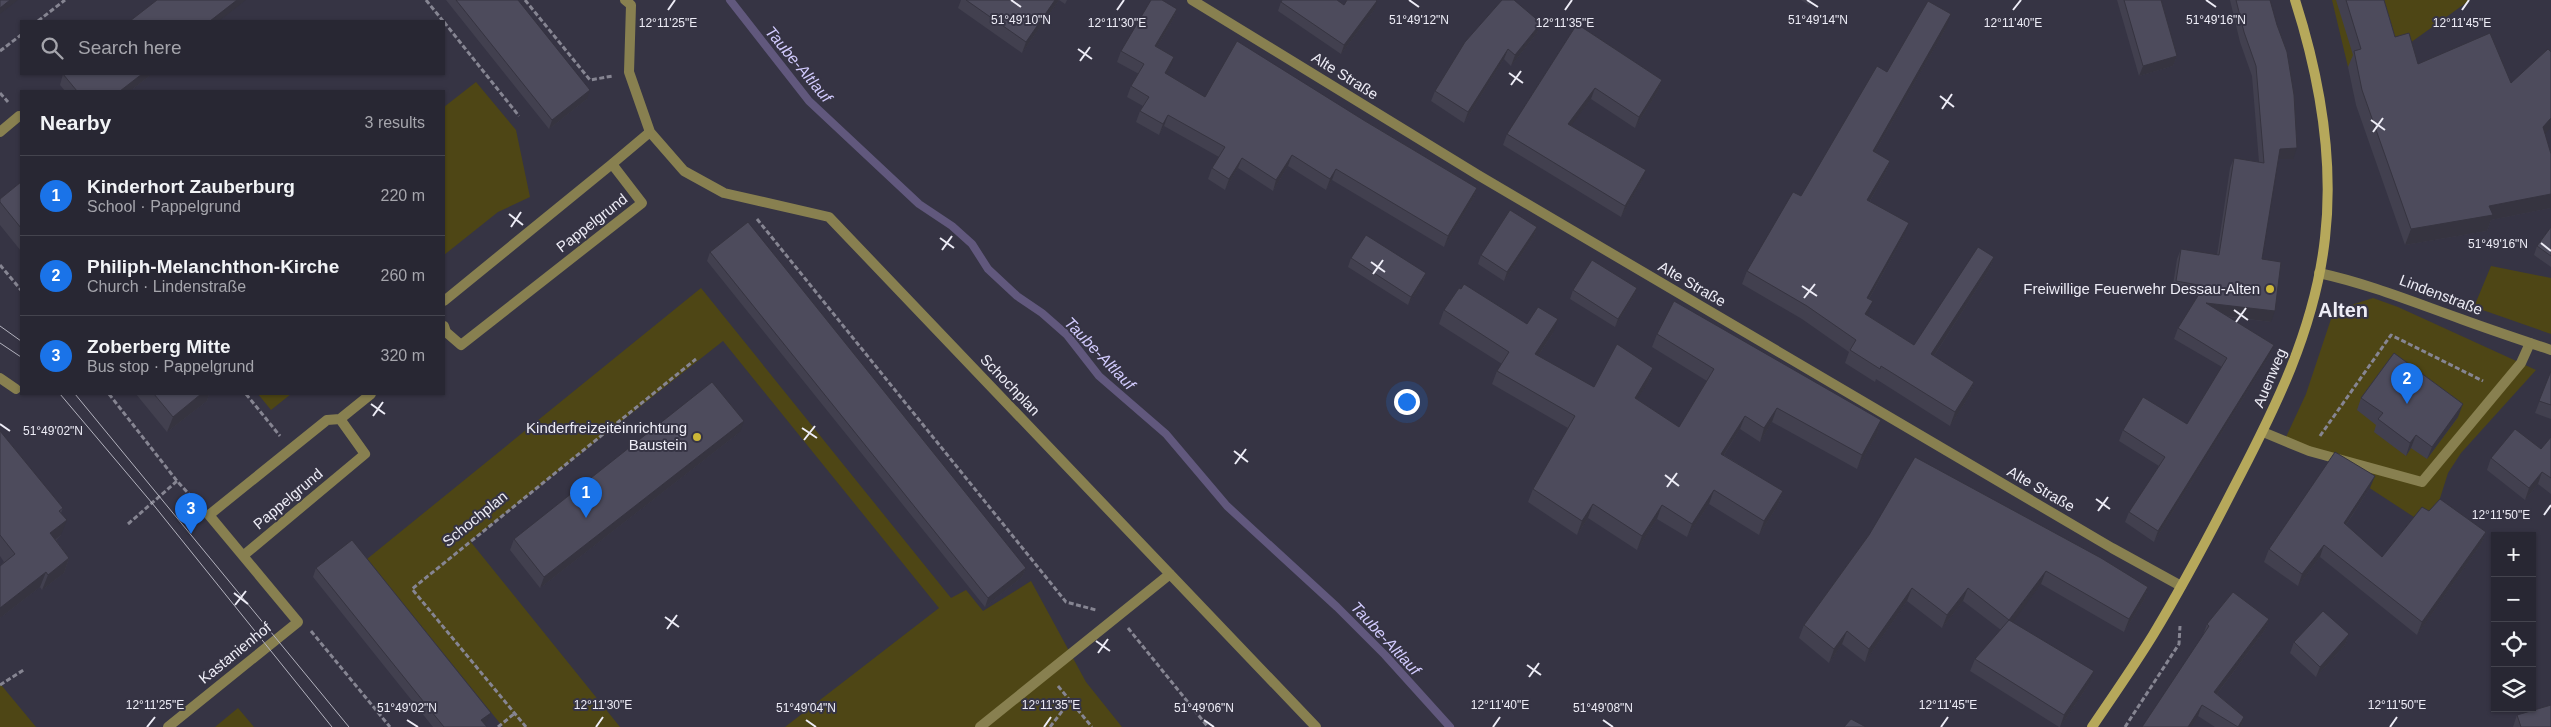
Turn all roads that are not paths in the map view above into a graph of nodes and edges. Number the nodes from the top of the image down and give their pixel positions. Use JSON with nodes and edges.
{"nodes":[{"id":1,"x":1192,"y":0,"type":"edge"},
{"id":2,"x":2295,"y":0,"type":"edge"},
{"id":3,"x":628,"y":3,"type":"edge"},
{"id":4,"x":19,"y":116,"type":"dead end"},
{"id":5,"x":0,"y":132,"type":"edge"},
{"id":6,"x":650,"y":132,"type":"junction"},
{"id":7,"x":612,"y":164,"type":"junction"},
{"id":8,"x":2319,"y":273,"type":"junction"},
{"id":9,"x":445,"y":300,"type":"edge"},
{"id":10,"x":445,"y":331,"type":"edge"},
{"id":11,"x":2530,"y":343,"type":"junction"},
{"id":12,"x":2551,"y":350,"type":"edge"},
{"id":13,"x":0,"y":378,"type":"edge"},
{"id":14,"x":16,"y":390,"type":"dead end"},
{"id":15,"x":370,"y":395,"type":"edge"},
{"id":16,"x":340,"y":419,"type":"junction"},
{"id":17,"x":2263,"y":432,"type":"junction"},
{"id":18,"x":244,"y":555,"type":"junction"},
{"id":19,"x":1170,"y":574,"type":"junction"},
{"id":20,"x":2181,"y":586,"type":"junction"},
{"id":21,"x":168,"y":727,"type":"edge"},
{"id":22,"x":980,"y":727,"type":"edge"},
{"id":23,"x":1316,"y":727,"type":"edge"},
{"id":24,"x":2092,"y":727,"type":"edge"}],
"edges":[{"from":1,"to":20,"type":"street","name":"Alte Straße"},
{"from":2,"to":8,"type":"main road","name":"Auenweg"},
{"from":3,"to":6,"type":"street"},
{"from":4,"to":5,"type":"street"},
{"from":6,"to":7,"type":"street"},
{"from":6,"to":19,"type":"street","name":"Schochplan"},
{"from":7,"to":9,"type":"street"},
{"from":7,"to":10,"type":"street","name":"Pappelgrund"},
{"from":8,"to":11,"type":"street","name":"Lindenstraße"},
{"from":8,"to":17,"type":"main road","name":"Auenweg"},
{"from":11,"to":12,"type":"street","name":"Lindenstraße"},
{"from":11,"to":17,"type":"street"},
{"from":13,"to":14,"type":"street"},
{"from":15,"to":16,"type":"street"},
{"from":16,"to":18,"type":"street","name":"Pappelgrund"},
{"from":16,"to":18,"type":"street"},
{"from":17,"to":20,"type":"main road","name":"Auenweg"},
{"from":18,"to":21,"type":"street","name":"Kastanienhof"},
{"from":19,"to":22,"type":"street"},
{"from":19,"to":23,"type":"street","name":"Schochplan"},
{"from":20,"to":24,"type":"main road","name":"Auenweg"}]}
